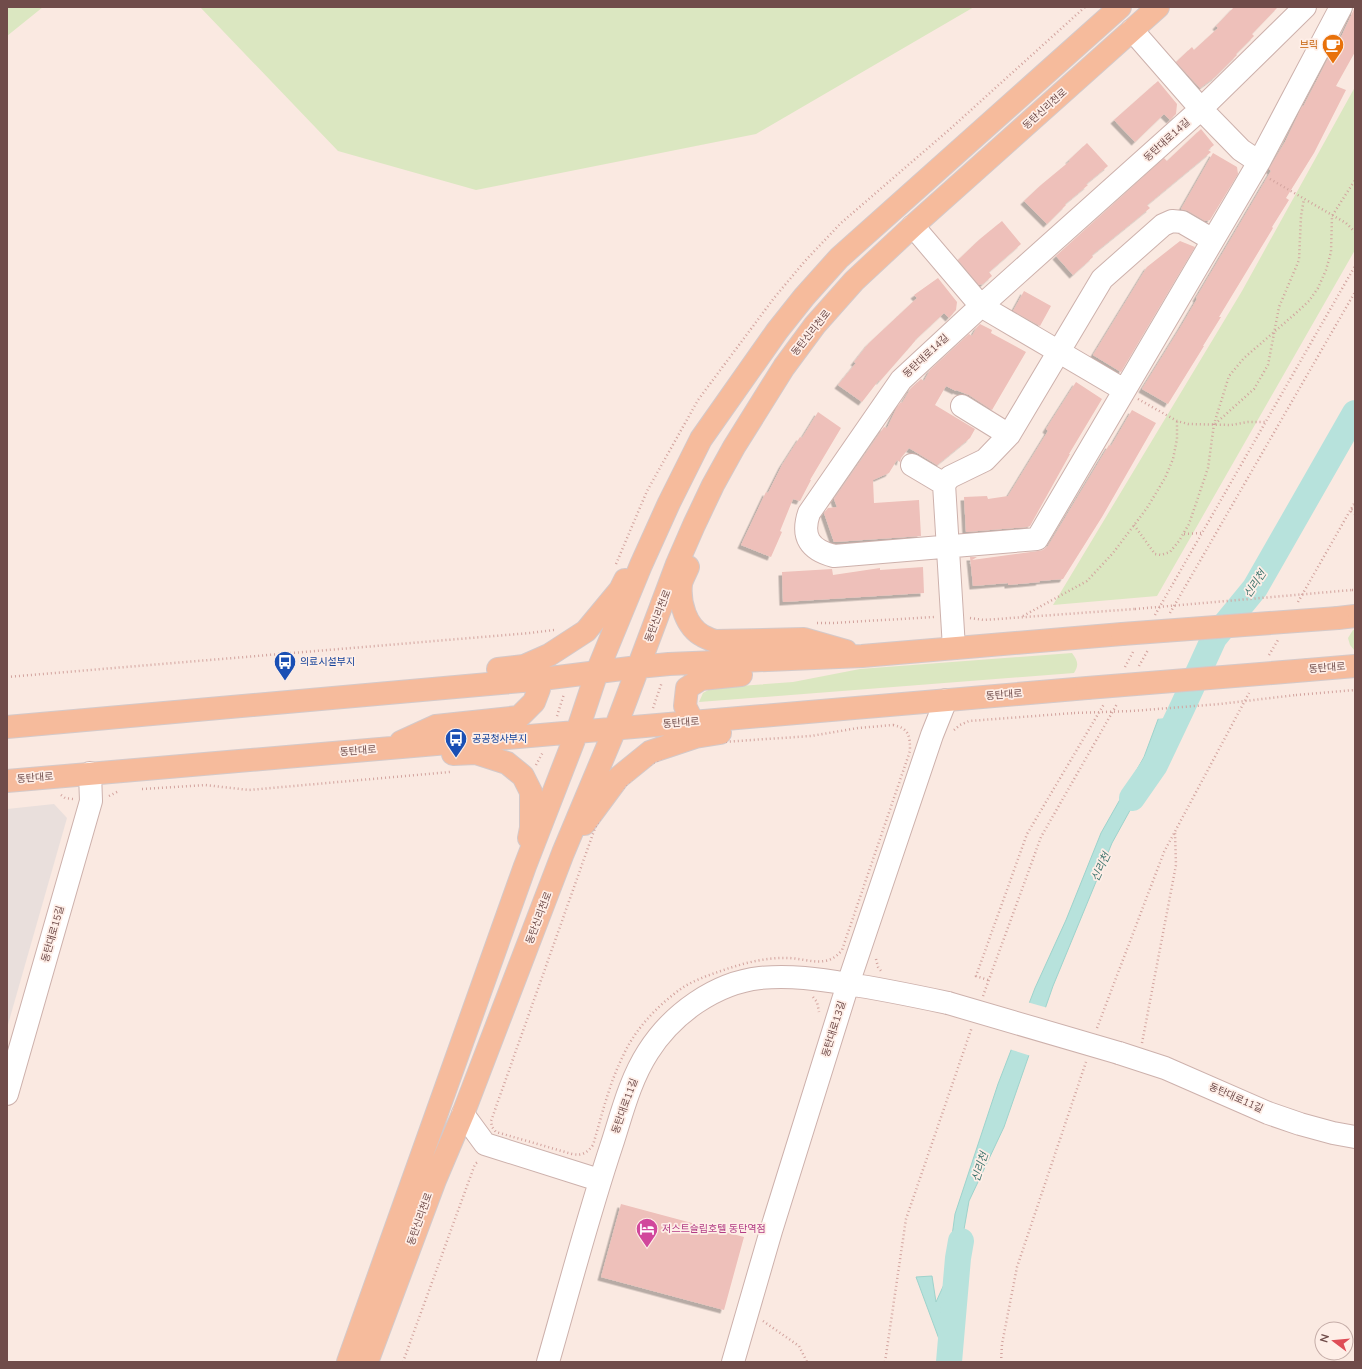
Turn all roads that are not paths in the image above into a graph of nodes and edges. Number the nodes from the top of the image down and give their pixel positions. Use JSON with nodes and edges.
{"nodes":[{"id":1,"x":1120,"y":7,"type":"edge"},
{"id":2,"x":1158,"y":7,"type":"edge"},
{"id":3,"x":1305,"y":7,"type":"edge"},
{"id":4,"x":1341,"y":7,"type":"edge"},
{"id":5,"x":1132,"y":30,"type":"junction"},
{"id":6,"x":1202,"y":109,"type":"junction"},
{"id":7,"x":1259,"y":162,"type":"junction"},
{"id":8,"x":913,"y":226,"type":"junction"},
{"id":9,"x":1213,"y":240,"type":"junction"},
{"id":10,"x":981,"y":306,"type":"junction"},
{"id":11,"x":1059,"y":352,"type":"junction"},
{"id":12,"x":1124,"y":390,"type":"junction"},
{"id":13,"x":962,"y":406,"type":"dead end"},
{"id":14,"x":1009,"y":435,"type":"junction"},
{"id":15,"x":734,"y":447,"type":"junction"},
{"id":16,"x":912,"y":465,"type":"dead end"},
{"id":17,"x":944,"y":484,"type":"junction"},
{"id":18,"x":669,"y":503,"type":"junction"},
{"id":19,"x":948,"y":547,"type":"junction"},
{"id":20,"x":1346,"y":617,"type":"edge"},
{"id":21,"x":954,"y":648,"type":"junction"},
{"id":22,"x":862,"y":656,"type":"junction"},
{"id":23,"x":638,"y":666,"type":"junction"},
{"id":24,"x":1355,"y":666,"type":"edge"},
{"id":25,"x":597,"y":672,"type":"junction"},
{"id":26,"x":534,"y":680,"type":"junction"},
{"id":27,"x":395,"y":692,"type":"junction"},
{"id":28,"x":946,"y":700,"type":"junction"},
{"id":29,"x":854,"y":708,"type":"junction"},
{"id":30,"x":693,"y":722,"type":"junction"},
{"id":31,"x":7,"y":727,"type":"edge"},
{"id":32,"x":615,"y":729,"type":"junction"},
{"id":33,"x":577,"y":732,"type":"junction"},
{"id":34,"x":387,"y":748,"type":"junction"},
{"id":35,"x":90,"y":774,"type":"junction"},
{"id":36,"x":7,"y":781,"type":"edge"},
{"id":37,"x":563,"y":853,"type":"junction"},
{"id":38,"x":525,"y":866,"type":"junction"},
{"id":39,"x":848,"y":984,"type":"junction"},
{"id":40,"x":7,"y":1094,"type":"edge"},
{"id":41,"x":463,"y":1114,"type":"junction"},
{"id":42,"x":1355,"y":1137,"type":"edge"},
{"id":43,"x":599,"y":1180,"type":"junction"},
{"id":44,"x":348,"y":1362,"type":"edge"},
{"id":45,"x":367,"y":1362,"type":"edge"},
{"id":46,"x":548,"y":1362,"type":"edge"},
{"id":47,"x":733,"y":1362,"type":"edge"}],
"edges":[{"from":1,"to":18,"type":"main road","name":"동탄신리천로"},
{"from":2,"to":5,"type":"main road","name":"동탄신리천로"},
{"from":3,"to":6,"type":"street","name":"동탄대로14길"},
{"from":4,"to":7,"type":"street","name":"동탄대로14길"},
{"from":5,"to":6,"type":"street"},
{"from":5,"to":8,"type":"main road","name":"동탄신리천로"},
{"from":6,"to":7,"type":"street"},
{"from":6,"to":10,"type":"street","name":"동탄대로14길"},
{"from":7,"to":9,"type":"street","name":"동탄대로14길"},
{"from":8,"to":10,"type":"street"},
{"from":8,"to":15,"type":"main road","name":"동탄신리천로"},
{"from":9,"to":11,"type":"street"},
{"from":9,"to":12,"type":"street","name":"동탄대로14길"},
{"from":10,"to":11,"type":"street"},
{"from":10,"to":19,"type":"street","name":"동탄대로14길"},
{"from":11,"to":12,"type":"street"},
{"from":11,"to":14,"type":"street"},
{"from":12,"to":19,"type":"street","name":"동탄대로14길"},
{"from":13,"to":14,"type":"street"},
{"from":14,"to":17,"type":"street"},
{"from":15,"to":22,"type":"main road"},
{"from":15,"to":23,"type":"main road","name":"동탄신리천로"},
{"from":16,"to":17,"type":"street"},
{"from":17,"to":19,"type":"street"},
{"from":18,"to":25,"type":"main road","name":"동탄신리천로"},
{"from":18,"to":27,"type":"main road"},
{"from":19,"to":21,"type":"street"},
{"from":20,"to":21,"type":"main road","bridge":true},
{"from":21,"to":22,"type":"main road"},
{"from":22,"to":23,"type":"main road"},
{"from":22,"to":30,"type":"main road"},
{"from":23,"to":25,"type":"main road"},
{"from":23,"to":32,"type":"main road","name":"동탄신리천로"},
{"from":24,"to":28,"type":"main road","name":"동탄대로","bridge":true},
{"from":25,"to":26,"type":"main road"},
{"from":25,"to":33,"type":"main road","name":"동탄신리천로"},
{"from":26,"to":27,"type":"main road"},
{"from":26,"to":34,"type":"main road"},
{"from":27,"to":31,"type":"main road"},
{"from":28,"to":29,"type":"main road","name":"동탄대로"},
{"from":28,"to":39,"type":"street","name":"동탄대로13길"},
{"from":29,"to":30,"type":"main road","name":"동탄대로"},
{"from":29,"to":37,"type":"main road"},
{"from":30,"to":32,"type":"main road","name":"동탄대로"},
{"from":32,"to":33,"type":"main road","name":"동탄대로"},
{"from":32,"to":37,"type":"main road","name":"동탄신리천로"},
{"from":33,"to":34,"type":"main road","name":"동탄대로"},
{"from":33,"to":38,"type":"main road","name":"동탄신리천로"},
{"from":34,"to":35,"type":"main road","name":"동탄대로"},
{"from":34,"to":38,"type":"main road"},
{"from":35,"to":36,"type":"main road","name":"동탄대로"},
{"from":35,"to":40,"type":"street","name":"동탄대로15길"},
{"from":37,"to":41,"type":"main road","name":"동탄신리천로"},
{"from":38,"to":44,"type":"main road","name":"동탄신리천로"},
{"from":39,"to":42,"type":"street","name":"동탄대로11길","bridge":true},
{"from":39,"to":43,"type":"street","name":"동탄대로11길"},
{"from":39,"to":47,"type":"street","name":"동탄대로13길"},
{"from":41,"to":43,"type":"street"},
{"from":41,"to":45,"type":"main road","name":"동탄신리천로"},
{"from":43,"to":46,"type":"street","name":"동탄대로11길"}]}
